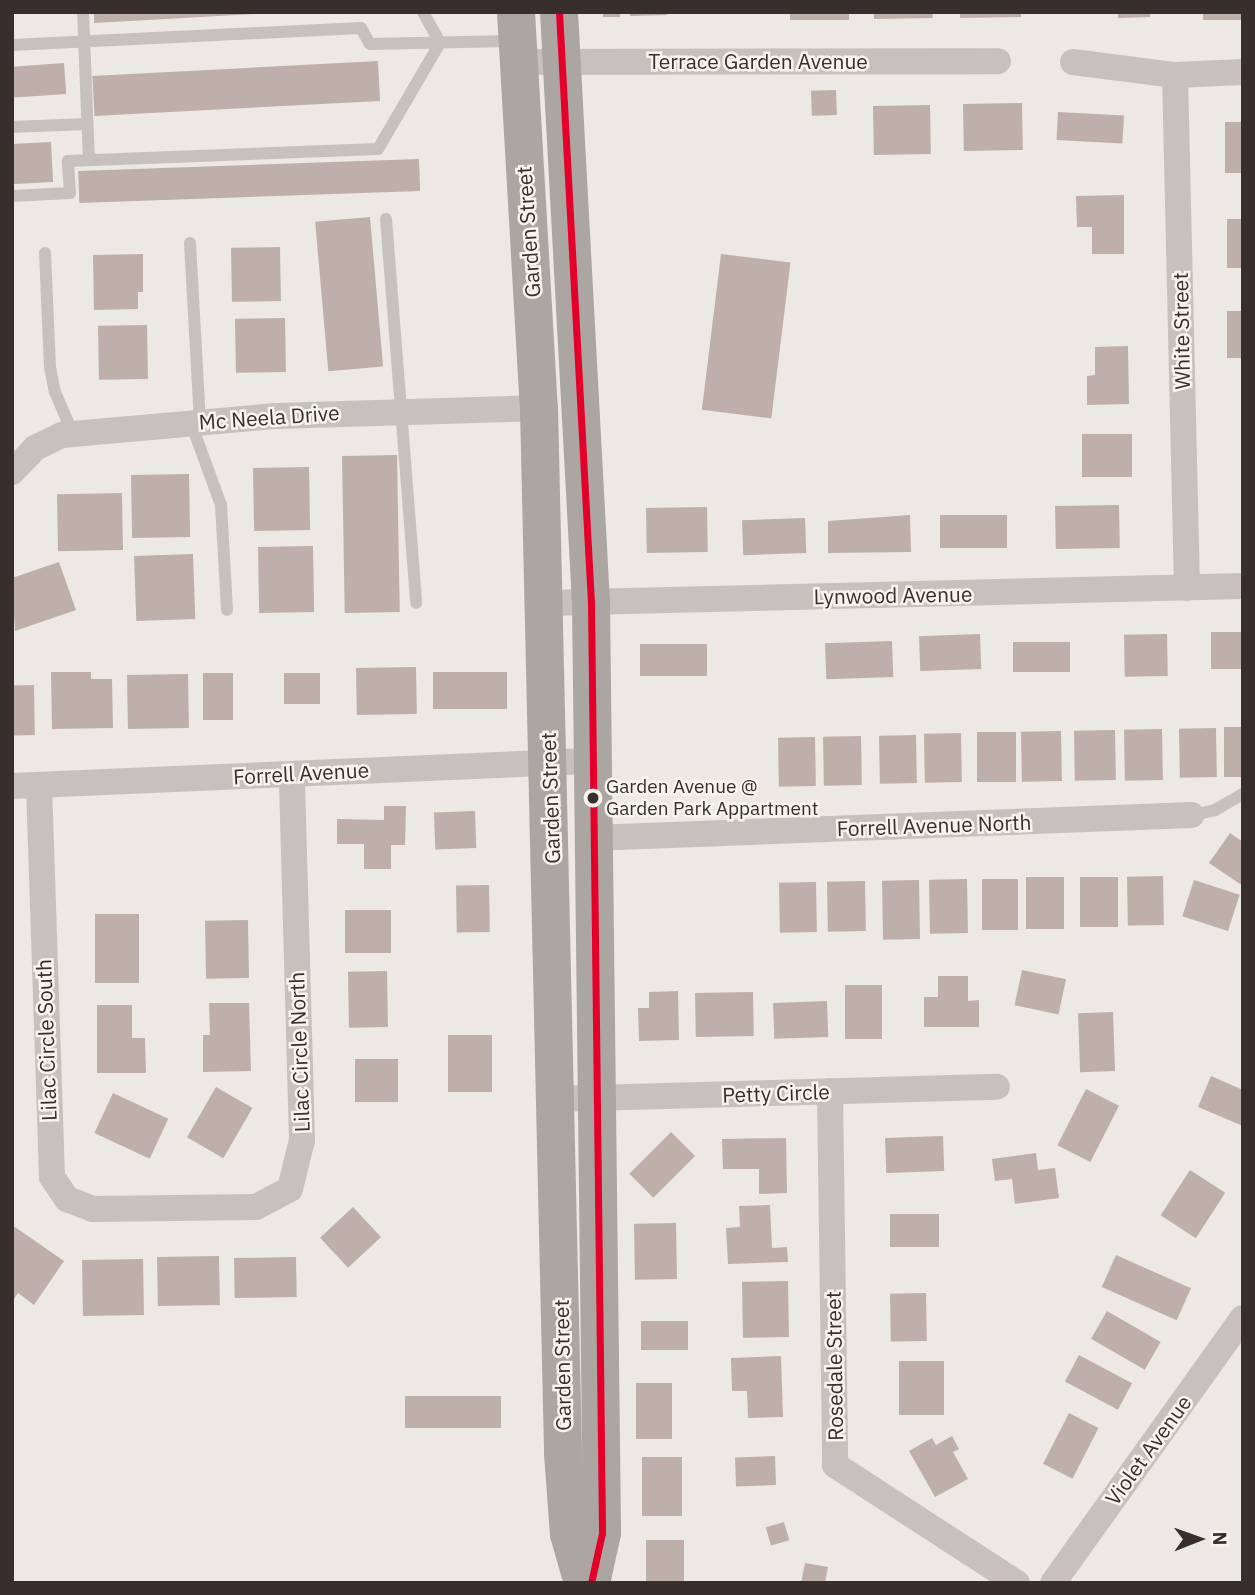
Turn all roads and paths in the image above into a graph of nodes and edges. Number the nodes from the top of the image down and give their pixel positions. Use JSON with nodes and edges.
{"nodes":[{"id":1,"x":83,"y":12,"type":"edge"},
{"id":2,"x":423,"y":12,"type":"edge"},
{"id":3,"x":559,"y":12,"type":"edge"},
{"id":4,"x":517,"y":38,"type":"edge"},
{"id":5,"x":83,"y":40,"type":"junction"},
{"id":6,"x":440,"y":43,"type":"junction"},
{"id":7,"x":12,"y":45,"type":"edge"},
{"id":8,"x":998,"y":61,"type":"dead end"},
{"id":9,"x":560,"y":62,"type":"junction"},
{"id":10,"x":1073,"y":62,"type":"dead end"},
{"id":11,"x":1243,"y":72,"type":"edge"},
{"id":12,"x":1175,"y":75,"type":"junction"},
{"id":13,"x":88,"y":124,"type":"junction"},
{"id":14,"x":12,"y":127,"type":"edge"},
{"id":15,"x":89,"y":160,"type":"junction"},
{"id":16,"x":12,"y":196,"type":"edge"},
{"id":17,"x":386,"y":219,"type":"dead end"},
{"id":18,"x":190,"y":243,"type":"dead end"},
{"id":19,"x":45,"y":253,"type":"dead end"},
{"id":20,"x":539,"y":408,"type":"junction"},
{"id":21,"x":401,"y":409,"type":"junction"},
{"id":22,"x":196,"y":422,"type":"junction"},
{"id":23,"x":73,"y":434,"type":"junction"},
{"id":24,"x":12,"y":472,"type":"edge"},
{"id":25,"x":1243,"y":586,"type":"edge"},
{"id":26,"x":1187,"y":588,"type":"junction"},
{"id":27,"x":590,"y":602,"type":"junction"},
{"id":28,"x":415,"y":603,"type":"dead end"},
{"id":29,"x":544,"y":603,"type":"junction"},
{"id":30,"x":227,"y":610,"type":"dead end"},
{"id":31,"x":550,"y":761,"type":"junction"},
{"id":32,"x":590,"y":761,"type":"junction"},
{"id":33,"x":292,"y":774,"type":"junction"},
{"id":34,"x":39,"y":785,"type":"junction"},
{"id":35,"x":12,"y":786,"type":"edge"},
{"id":36,"x":1243,"y":794,"type":"edge"},
{"id":37,"x":1192,"y":815,"type":"joint"},
{"id":38,"x":592,"y":838,"type":"junction"},
{"id":39,"x":996,"y":1087,"type":"dead end"},
{"id":40,"x":830,"y":1091,"type":"junction"},
{"id":41,"x":597,"y":1098,"type":"junction"},
{"id":42,"x":556,"y":1099,"type":"junction"},
{"id":43,"x":156,"y":1210,"type":"joint"},
{"id":44,"x":1243,"y":1318,"type":"edge"},
{"id":45,"x":583,"y":1583,"type":"edge"},
{"id":46,"x":591,"y":1583,"type":"edge"},
{"id":47,"x":1017,"y":1583,"type":"edge"},
{"id":48,"x":1053,"y":1583,"type":"edge"}],
"edges":[{"from":1,"to":5,"type":"lane"},
{"from":2,"to":6,"type":"lane"},
{"from":3,"to":9,"type":"main road","name":"Garden Street"},
{"from":4,"to":6,"type":"lane"},
{"from":4,"to":9,"type":"street","name":"Terrace Garden Avenue"},
{"from":4,"to":20,"type":"main road","name":"Garden Street"},
{"from":5,"to":6,"type":"lane"},
{"from":5,"to":7,"type":"lane"},
{"from":5,"to":13,"type":"lane"},
{"from":6,"to":15,"type":"lane"},
{"from":8,"to":9,"type":"street","name":"Terrace Garden Avenue"},
{"from":9,"to":27,"type":"main road","name":"Garden Street"},
{"from":10,"to":12,"type":"street"},
{"from":11,"to":12,"type":"street"},
{"from":12,"to":26,"type":"street","name":"White Street"},
{"from":13,"to":14,"type":"lane"},
{"from":13,"to":15,"type":"lane"},
{"from":15,"to":16,"type":"lane"},
{"from":17,"to":21,"type":"lane"},
{"from":18,"to":22,"type":"lane"},
{"from":19,"to":23,"type":"lane"},
{"from":20,"to":21,"type":"street","name":"Mc Neela Drive"},
{"from":20,"to":29,"type":"main road","name":"Garden Street"},
{"from":21,"to":22,"type":"street","name":"Mc Neela Drive"},
{"from":21,"to":28,"type":"lane"},
{"from":22,"to":23,"type":"street","name":"Mc Neela Drive"},
{"from":22,"to":30,"type":"lane"},
{"from":23,"to":24,"type":"street","name":"Mc Neela Drive"},
{"from":25,"to":26,"type":"street","name":"Lynwood Avenue"},
{"from":26,"to":27,"type":"street","name":"Lynwood Avenue"},
{"from":27,"to":29,"type":"street","name":"Lynwood Avenue"},
{"from":27,"to":32,"type":"main road","name":"Garden Street"},
{"from":29,"to":31,"type":"main road","name":"Garden Street"},
{"from":31,"to":32,"type":"street","name":"Forrell Avenue"},
{"from":31,"to":33,"type":"street","name":"Forrell Avenue"},
{"from":31,"to":42,"type":"main road","name":"Garden Street"},
{"from":32,"to":38,"type":"main road","name":"Garden Street"},
{"from":33,"to":34,"type":"street","name":"Forrell Avenue"},
{"from":33,"to":43,"type":"street","name":"Lilac Circle North"},
{"from":34,"to":35,"type":"street","name":"Forrell Avenue"},
{"from":34,"to":43,"type":"street","name":"Lilac Circle South"},
{"from":36,"to":37,"type":"lane"},
{"from":37,"to":38,"type":"street","name":"Forrell Avenue North"},
{"from":38,"to":41,"type":"main road","name":"Garden Street"},
{"from":39,"to":40,"type":"street","name":"Petty Circle"},
{"from":40,"to":41,"type":"street","name":"Petty Circle"},
{"from":40,"to":47,"type":"street","name":"Rosedale Street"},
{"from":41,"to":42,"type":"street","name":"Petty Circle"},
{"from":41,"to":46,"type":"main road","name":"Garden Street"},
{"from":42,"to":45,"type":"main road","name":"Garden Street"},
{"from":44,"to":48,"type":"street","name":"Violet Avenue"}]}
